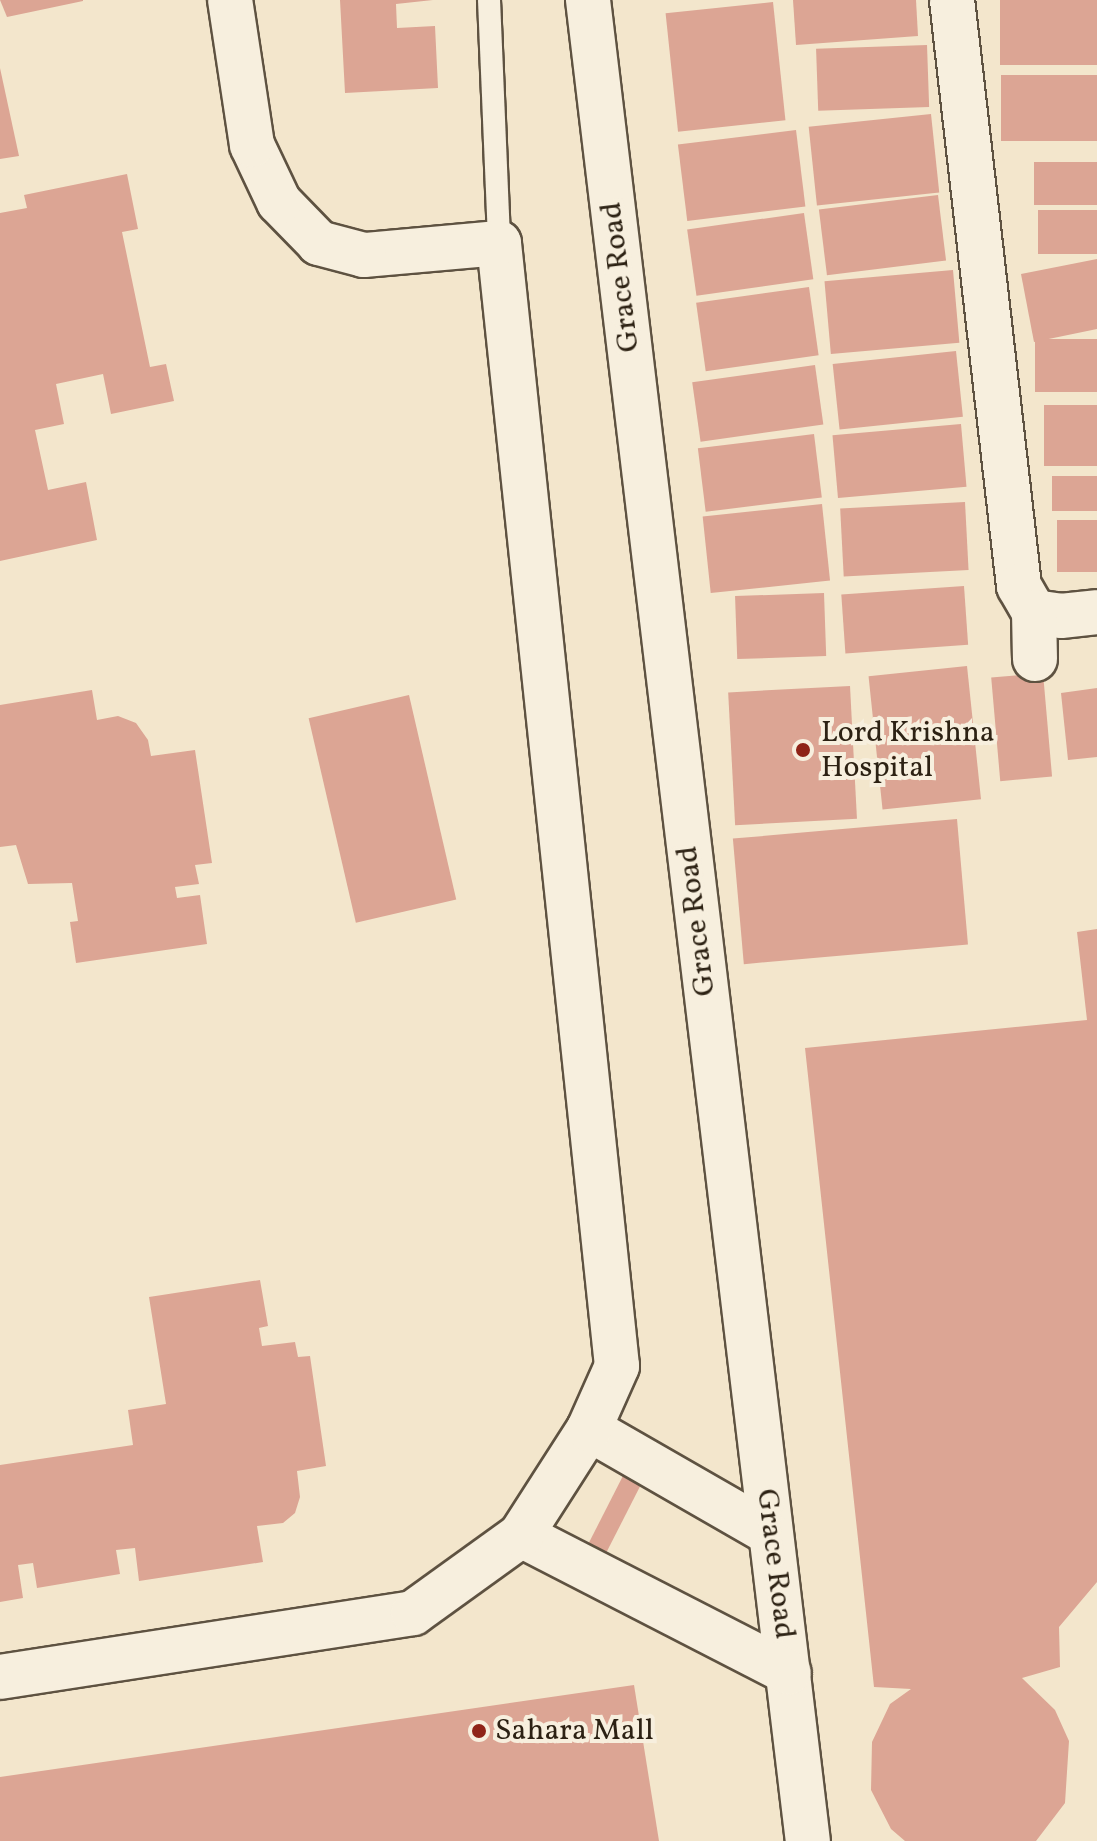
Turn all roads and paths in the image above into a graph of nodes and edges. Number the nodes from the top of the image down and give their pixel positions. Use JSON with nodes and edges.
{"nodes":[{"id":1,"x":230,"y":0,"type":"edge"},
{"id":2,"x":489,"y":0,"type":"edge"},
{"id":3,"x":588,"y":0,"type":"edge"},
{"id":4,"x":952,"y":0,"type":"edge"},
{"id":5,"x":499,"y":243,"type":"junction"},
{"id":6,"x":1034,"y":612,"type":"junction"},
{"id":7,"x":1097,"y":612,"type":"edge"},
{"id":8,"x":1035,"y":659,"type":"dead end"},
{"id":9,"x":589,"y":1429,"type":"junction"},
{"id":10,"x":770,"y":1533,"type":"junction"},
{"id":11,"x":521,"y":1535,"type":"junction"},
{"id":12,"x":789,"y":1673,"type":"junction"},
{"id":13,"x":0,"y":1677,"type":"edge"},
{"id":14,"x":808,"y":1841,"type":"edge"}],
"edges":[{"from":1,"to":5,"type":"street"},
{"from":2,"to":5,"type":"lane"},
{"from":3,"to":10,"type":"street","name":"Grace Road"},
{"from":4,"to":6,"type":"street"},
{"from":5,"to":9,"type":"street"},
{"from":6,"to":7,"type":"street"},
{"from":6,"to":8,"type":"street"},
{"from":9,"to":10,"type":"street"},
{"from":9,"to":11,"type":"street"},
{"from":10,"to":12,"type":"street","name":"Grace Road"},
{"from":11,"to":12,"type":"street"},
{"from":11,"to":13,"type":"street"},
{"from":12,"to":14,"type":"street","name":"Grace Road"}]}
